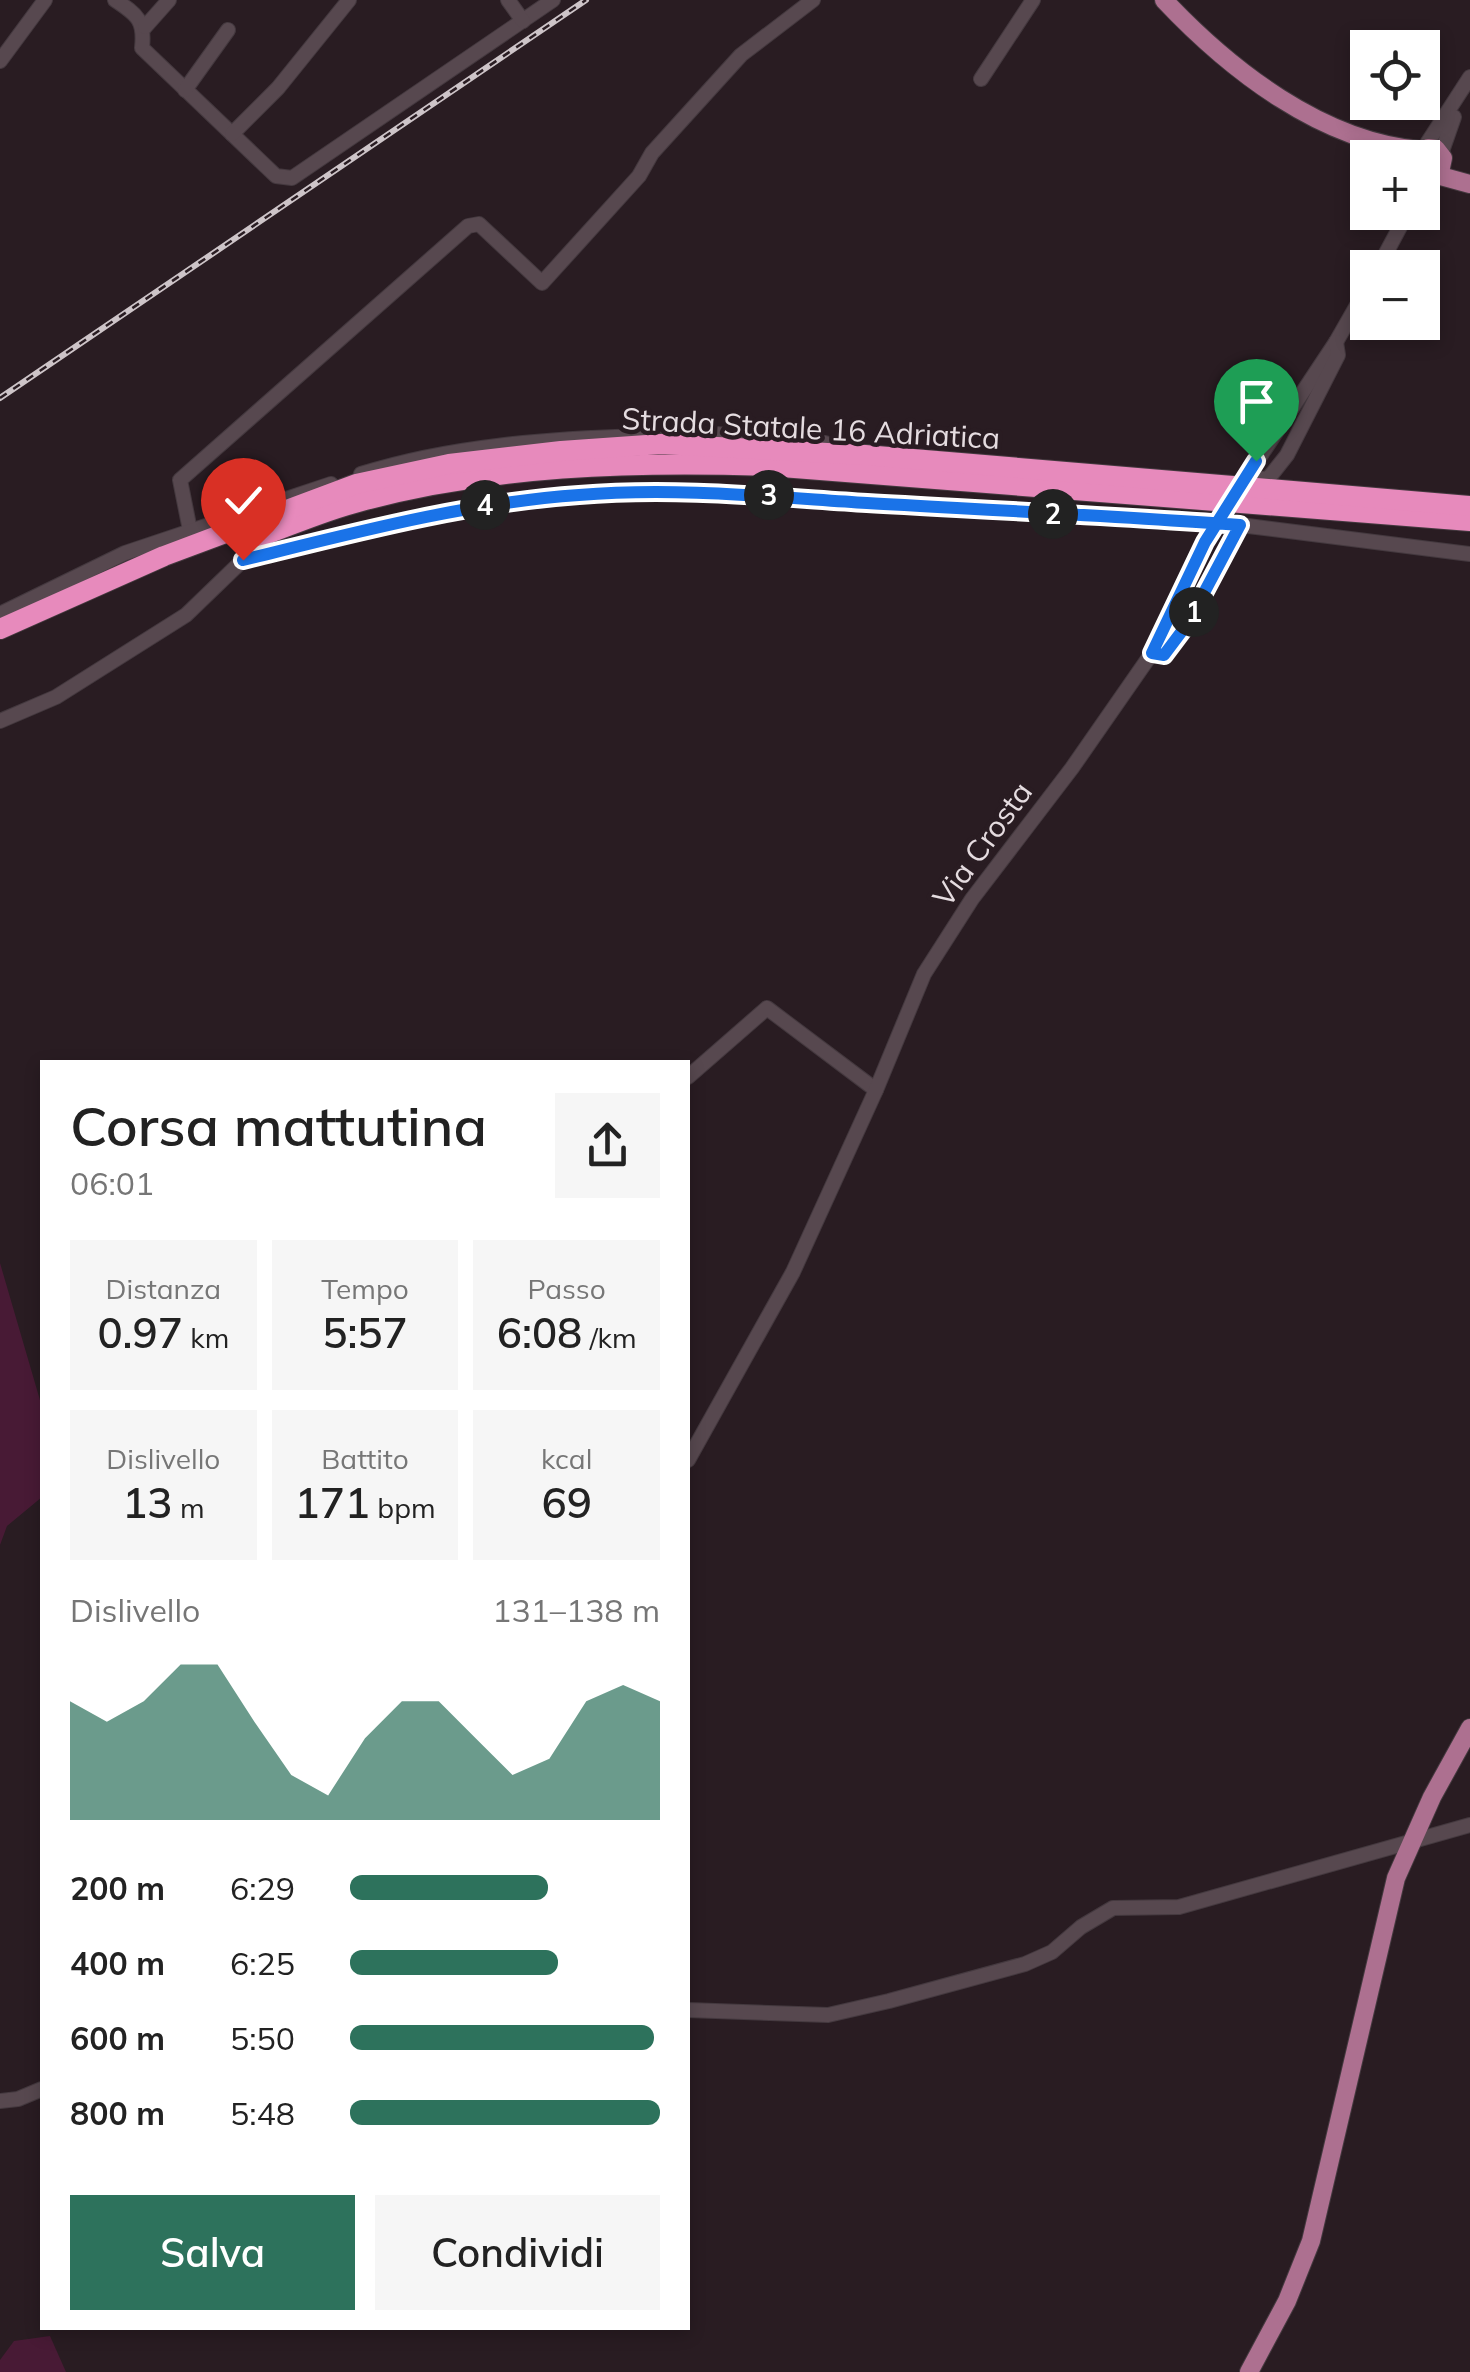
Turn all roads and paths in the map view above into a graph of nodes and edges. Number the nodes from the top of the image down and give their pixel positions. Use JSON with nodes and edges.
{"nodes":[{"id":1,"x":45,"y":0,"type":"edge"},
{"id":2,"x":116,"y":0,"type":"edge"},
{"id":3,"x":169,"y":0,"type":"edge"},
{"id":4,"x":349,"y":0,"type":"edge"},
{"id":5,"x":508,"y":0,"type":"edge"},
{"id":6,"x":553,"y":0,"type":"edge"},
{"id":7,"x":813,"y":0,"type":"edge"},
{"id":8,"x":1033,"y":0,"type":"edge"},
{"id":9,"x":1164,"y":0,"type":"edge"},
{"id":10,"x":523,"y":21,"type":"junction"},
{"id":11,"x":144,"y":26,"type":"junction"},
{"id":12,"x":228,"y":30,"type":"dead end"},
{"id":13,"x":0,"y":60,"type":"edge"},
{"id":14,"x":981,"y":79,"type":"dead end"},
{"id":15,"x":1468,"y":81,"type":"edge"},
{"id":16,"x":184,"y":90,"type":"junction"},
{"id":17,"x":232,"y":134,"type":"junction"},
{"id":18,"x":1372,"y":140,"type":"edge"},
{"id":19,"x":1438,"y":140,"type":"edge"},
{"id":20,"x":1440,"y":167,"type":"edge"},
{"id":21,"x":1440,"y":170,"type":"edge"},
{"id":22,"x":1470,"y":172,"type":"edge"},
{"id":23,"x":1470,"y":184,"type":"edge"},
{"id":24,"x":1350,"y":318,"type":"edge"},
{"id":25,"x":1336,"y":342,"type":"junction"},
{"id":26,"x":1470,"y":506,"type":"edge"},
{"id":27,"x":1470,"y":521,"type":"edge"},
{"id":28,"x":1240,"y":525,"type":"junction"},
{"id":29,"x":190,"y":530,"type":"junction"},
{"id":30,"x":1470,"y":554,"type":"edge"},
{"id":31,"x":0,"y":614,"type":"edge"},
{"id":32,"x":0,"y":629,"type":"edge"},
{"id":33,"x":0,"y":642,"type":"edge"},
{"id":34,"x":1152,"y":653,"type":"junction"},
{"id":35,"x":0,"y":721,"type":"edge"},
{"id":36,"x":690,"y":1075,"type":"edge"},
{"id":37,"x":876,"y":1090,"type":"junction"},
{"id":38,"x":690,"y":1456,"type":"edge"},
{"id":39,"x":1470,"y":1728,"type":"edge"},
{"id":40,"x":1470,"y":1825,"type":"edge"},
{"id":41,"x":1412,"y":1841,"type":"junction"},
{"id":42,"x":690,"y":2010,"type":"edge"},
{"id":43,"x":40,"y":2090,"type":"edge"},
{"id":44,"x":0,"y":2101,"type":"edge"},
{"id":45,"x":1250,"y":2372,"type":"edge"}],
"edges":[{"from":1,"to":13,"type":"street"},
{"from":2,"to":11,"type":"street"},
{"from":3,"to":11,"type":"street"},
{"from":4,"to":17,"type":"street"},
{"from":5,"to":10,"type":"street"},
{"from":6,"to":10,"type":"street"},
{"from":7,"to":29,"type":"street"},
{"from":8,"to":14,"type":"street"},
{"from":9,"to":18,"type":"main road"},
{"from":10,"to":17,"type":"street"},
{"from":11,"to":16,"type":"street"},
{"from":12,"to":16,"type":"street"},
{"from":15,"to":19,"type":"street"},
{"from":16,"to":17,"type":"street"},
{"from":20,"to":22,"type":"main road"},
{"from":21,"to":23,"type":"main road"},
{"from":24,"to":25,"type":"street","name":"Via Crosta"},
{"from":25,"to":29,"type":"street"},
{"from":25,"to":34,"type":"street","name":"Via Crosta","bridge":true},
{"from":26,"to":32,"type":"highway","name":"Strada Statale 16 Adriatica"},
{"from":27,"to":33,"type":"highway","name":"Strada Statale 16 Adriatica"},
{"from":28,"to":30,"type":"street"},
{"from":28,"to":34,"type":"street"},
{"from":28,"to":35,"type":"street"},
{"from":29,"to":31,"type":"street"},
{"from":34,"to":37,"type":"street","name":"Via Crosta"},
{"from":36,"to":37,"type":"street"},
{"from":37,"to":38,"type":"street","name":"Via Crosta"},
{"from":39,"to":41,"type":"main road"},
{"from":40,"to":41,"type":"street"},
{"from":41,"to":42,"type":"street"},
{"from":41,"to":45,"type":"main road"},
{"from":43,"to":44,"type":"street"}]}
